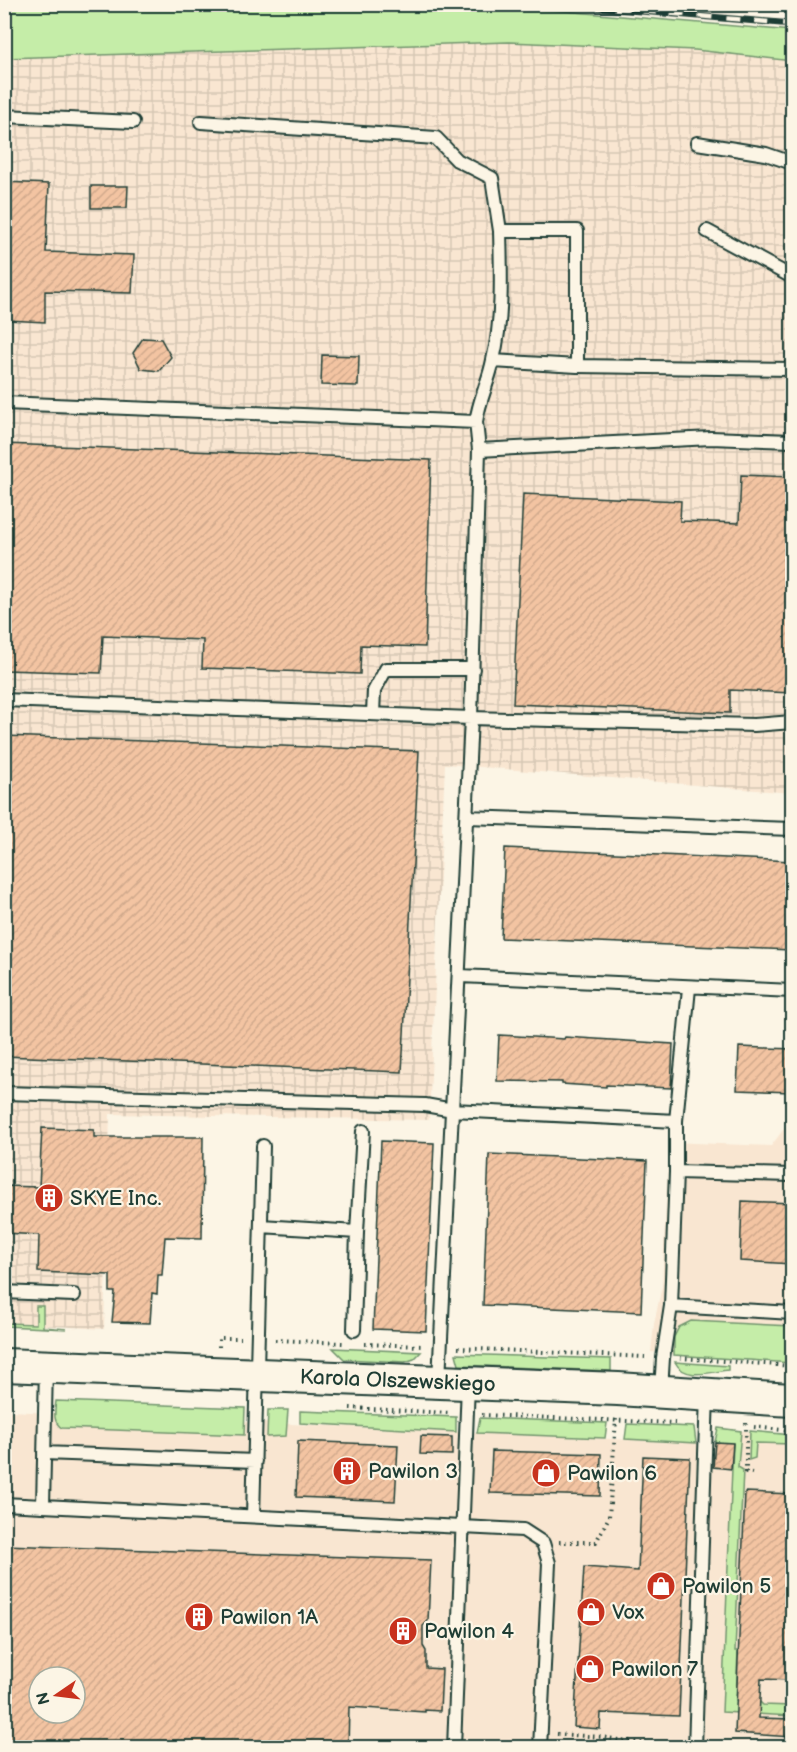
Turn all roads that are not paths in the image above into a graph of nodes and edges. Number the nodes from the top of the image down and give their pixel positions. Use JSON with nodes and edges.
{"nodes":[{"id":1,"x":4,"y":116,"type":"edge"},
{"id":2,"x":133,"y":122,"type":"dead end"},
{"id":3,"x":201,"y":122,"type":"dead end"},
{"id":4,"x":697,"y":143,"type":"dead end"},
{"id":5,"x":792,"y":163,"type":"edge"},
{"id":6,"x":500,"y":231,"type":"junction"},
{"id":7,"x":707,"y":231,"type":"dead end"},
{"id":8,"x":792,"y":277,"type":"edge"},
{"id":9,"x":493,"y":361,"type":"junction"},
{"id":10,"x":577,"y":366,"type":"junction"},
{"id":11,"x":792,"y":369,"type":"edge"},
{"id":12,"x":4,"y":403,"type":"edge"},
{"id":13,"x":476,"y":422,"type":"junction"},
{"id":14,"x":792,"y":441,"type":"edge"},
{"id":15,"x":479,"y":450,"type":"junction"},
{"id":16,"x":473,"y":669,"type":"junction"},
{"id":17,"x":4,"y":700,"type":"edge"},
{"id":18,"x":373,"y":714,"type":"junction"},
{"id":19,"x":471,"y":718,"type":"junction"},
{"id":20,"x":792,"y":722,"type":"edge"},
{"id":21,"x":467,"y":817,"type":"junction"},
{"id":22,"x":792,"y":829,"type":"edge"},
{"id":23,"x":460,"y":976,"type":"junction"},
{"id":24,"x":689,"y":988,"type":"junction"},
{"id":25,"x":792,"y":991,"type":"edge"},
{"id":26,"x":4,"y":1093,"type":"edge"},
{"id":27,"x":453,"y":1110,"type":"junction"},
{"id":28,"x":676,"y":1121,"type":"junction"},
{"id":29,"x":363,"y":1131,"type":"dead end"},
{"id":30,"x":263,"y":1146,"type":"dead end"},
{"id":31,"x":676,"y":1172,"type":"junction"},
{"id":32,"x":792,"y":1174,"type":"edge"},
{"id":33,"x":261,"y":1226,"type":"junction"},
{"id":34,"x":357,"y":1232,"type":"junction"},
{"id":35,"x":4,"y":1292,"type":"edge"},
{"id":36,"x":74,"y":1295,"type":"dead end"},
{"id":37,"x":671,"y":1306,"type":"junction"},
{"id":38,"x":792,"y":1313,"type":"edge"},
{"id":39,"x":354,"y":1330,"type":"dead end"},
{"id":40,"x":4,"y":1365,"type":"edge"},
{"id":41,"x":46,"y":1366,"type":"junction"},
{"id":42,"x":256,"y":1376,"type":"junction"},
{"id":43,"x":661,"y":1392,"type":"junction"},
{"id":44,"x":458,"y":1393,"type":"junction"},
{"id":45,"x":792,"y":1400,"type":"edge"},
{"id":46,"x":707,"y":1409,"type":"junction"},
{"id":47,"x":44,"y":1454,"type":"junction"},
{"id":48,"x":255,"y":1461,"type":"junction"},
{"id":49,"x":4,"y":1504,"type":"edge"},
{"id":50,"x":43,"y":1506,"type":"junction"},
{"id":51,"x":253,"y":1516,"type":"junction"},
{"id":52,"x":462,"y":1528,"type":"junction"},
{"id":53,"x":454,"y":1748,"type":"edge"},
{"id":54,"x":540,"y":1748,"type":"edge"},
{"id":55,"x":695,"y":1748,"type":"edge"}],
"edges":[{"from":1,"to":2,"type":"lane"},
{"from":3,"to":6,"type":"lane"},
{"from":4,"to":5,"type":"lane"},
{"from":6,"to":9,"type":"lane"},
{"from":6,"to":10,"type":"lane"},
{"from":7,"to":8,"type":"lane"},
{"from":9,"to":10,"type":"lane"},
{"from":9,"to":13,"type":"lane"},
{"from":10,"to":11,"type":"lane"},
{"from":12,"to":13,"type":"lane"},
{"from":13,"to":15,"type":"lane"},
{"from":14,"to":15,"type":"lane"},
{"from":15,"to":16,"type":"lane"},
{"from":16,"to":18,"type":"lane"},
{"from":16,"to":19,"type":"lane"},
{"from":17,"to":18,"type":"lane"},
{"from":18,"to":19,"type":"lane"},
{"from":19,"to":20,"type":"lane"},
{"from":19,"to":21,"type":"lane"},
{"from":21,"to":22,"type":"lane"},
{"from":21,"to":23,"type":"lane"},
{"from":23,"to":24,"type":"lane"},
{"from":23,"to":27,"type":"lane"},
{"from":24,"to":25,"type":"lane"},
{"from":24,"to":28,"type":"lane"},
{"from":26,"to":27,"type":"lane"},
{"from":27,"to":28,"type":"lane"},
{"from":27,"to":44,"type":"lane"},
{"from":28,"to":31,"type":"lane"},
{"from":29,"to":34,"type":"lane"},
{"from":30,"to":33,"type":"lane"},
{"from":31,"to":32,"type":"lane"},
{"from":31,"to":37,"type":"lane"},
{"from":33,"to":34,"type":"lane"},
{"from":33,"to":42,"type":"lane"},
{"from":34,"to":39,"type":"lane"},
{"from":35,"to":36,"type":"lane"},
{"from":37,"to":38,"type":"lane"},
{"from":37,"to":43,"type":"lane"},
{"from":40,"to":41,"type":"street","name":"Karola Olszewskiego"},
{"from":41,"to":42,"type":"street","name":"Karola Olszewskiego"},
{"from":41,"to":47,"type":"lane"},
{"from":42,"to":44,"type":"street","name":"Karola Olszewskiego"},
{"from":42,"to":48,"type":"lane"},
{"from":43,"to":44,"type":"street","name":"Karola Olszewskiego"},
{"from":43,"to":46,"type":"street","name":"Karola Olszewskiego"},
{"from":44,"to":52,"type":"lane"},
{"from":45,"to":46,"type":"street","name":"Karola Olszewskiego"},
{"from":46,"to":55,"type":"lane"},
{"from":47,"to":48,"type":"lane"},
{"from":47,"to":50,"type":"lane"},
{"from":48,"to":51,"type":"lane"},
{"from":49,"to":50,"type":"lane"},
{"from":50,"to":51,"type":"lane"},
{"from":51,"to":52,"type":"lane"},
{"from":52,"to":53,"type":"lane"},
{"from":52,"to":54,"type":"lane"}]}
